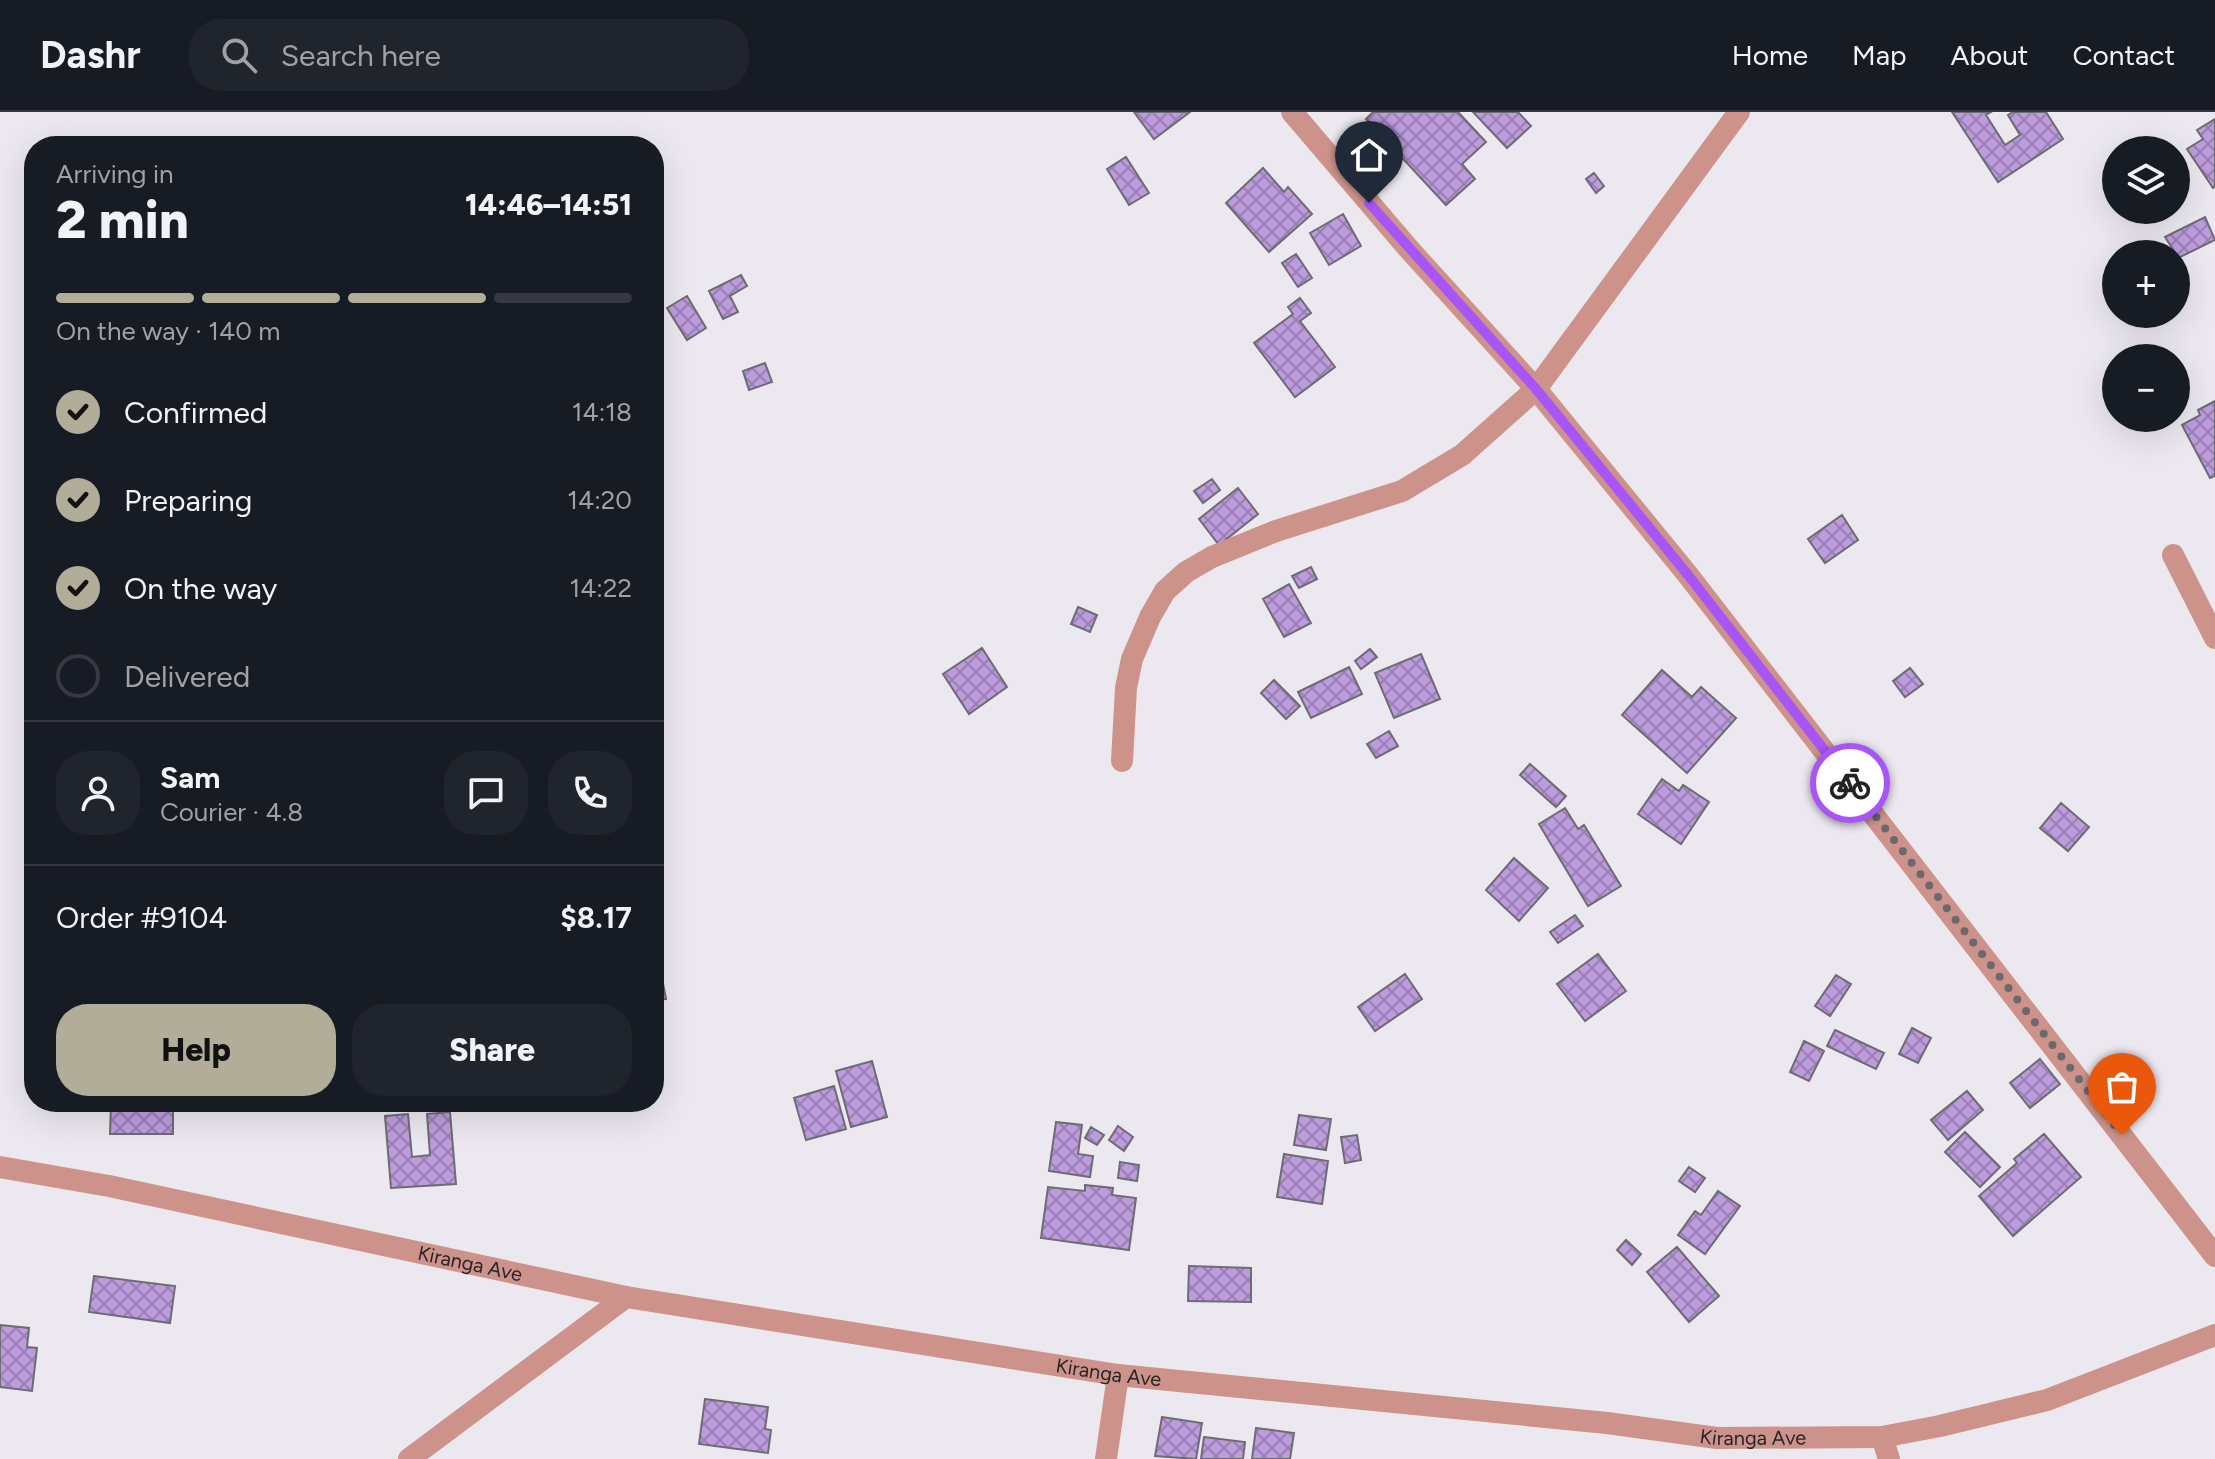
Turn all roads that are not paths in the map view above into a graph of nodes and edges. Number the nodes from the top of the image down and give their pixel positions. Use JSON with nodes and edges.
{"nodes":[{"id":1,"x":1292,"y":112,"type":"edge"},
{"id":2,"x":1739,"y":112,"type":"edge"},
{"id":3,"x":1536,"y":389,"type":"junction"},
{"id":4,"x":2173,"y":555,"type":"dead end"},
{"id":5,"x":2215,"y":638,"type":"edge"},
{"id":6,"x":1122,"y":761,"type":"dead end"},
{"id":7,"x":0,"y":1167,"type":"edge"},
{"id":8,"x":2215,"y":1256,"type":"edge"},
{"id":9,"x":626,"y":1297,"type":"junction"},
{"id":10,"x":2215,"y":1335,"type":"edge"},
{"id":11,"x":1118,"y":1375,"type":"junction"},
{"id":12,"x":1882,"y":1437,"type":"junction"},
{"id":13,"x":409,"y":1459,"type":"edge"},
{"id":14,"x":1106,"y":1459,"type":"edge"},
{"id":15,"x":1889,"y":1459,"type":"edge"}],
"edges":[{"from":1,"to":3,"type":"street"},
{"from":2,"to":3,"type":"street"},
{"from":3,"to":6,"type":"street"},
{"from":3,"to":8,"type":"street"},
{"from":4,"to":5,"type":"street"},
{"from":7,"to":9,"type":"street","name":"Kiranga Ave"},
{"from":9,"to":11,"type":"street","name":"Kiranga Ave"},
{"from":9,"to":13,"type":"street"},
{"from":10,"to":12,"type":"street","name":"Kiranga Ave"},
{"from":11,"to":12,"type":"street","name":"Kiranga Ave"},
{"from":11,"to":14,"type":"street"},
{"from":12,"to":15,"type":"street"}]}
